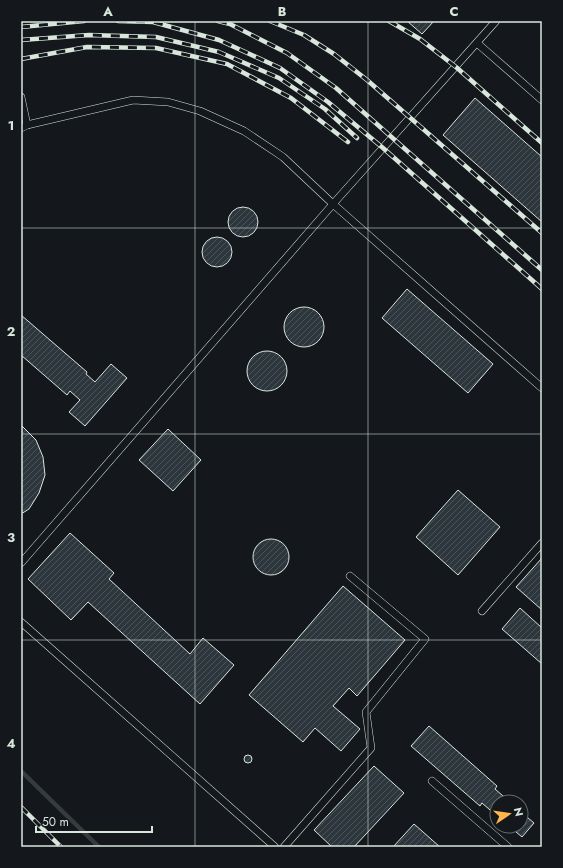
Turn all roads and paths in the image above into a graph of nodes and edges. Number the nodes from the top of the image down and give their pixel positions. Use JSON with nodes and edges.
{"nodes":[{"id":1,"x":496,"y":21,"type":"edge"},
{"id":2,"x":477,"y":43,"type":"junction"},
{"id":3,"x":21,"y":97,"type":"edge"},
{"id":4,"x":542,"y":100,"type":"edge"},
{"id":5,"x":24,"y":126,"type":"edge"},
{"id":6,"x":333,"y":204,"type":"junction"},
{"id":7,"x":542,"y":388,"type":"edge"},
{"id":8,"x":542,"y":543,"type":"edge"},
{"id":9,"x":21,"y":563,"type":"edge"},
{"id":10,"x":350,"y":576,"type":"dead end"},
{"id":11,"x":482,"y":611,"type":"dead end"},
{"id":12,"x":21,"y":622,"type":"edge"},
{"id":13,"x":432,"y":781,"type":"dead end"},
{"id":14,"x":275,"y":847,"type":"edge"},
{"id":15,"x":284,"y":847,"type":"edge"},
{"id":16,"x":508,"y":847,"type":"edge"}],
"edges":[{"from":1,"to":2,"type":"lane"},
{"from":2,"to":4,"type":"lane"},
{"from":2,"to":6,"type":"lane"},
{"from":3,"to":5,"type":"lane"},
{"from":5,"to":6,"type":"lane"},
{"from":6,"to":7,"type":"lane"},
{"from":6,"to":9,"type":"lane"},
{"from":8,"to":11,"type":"lane"},
{"from":10,"to":15,"type":"lane"},
{"from":12,"to":14,"type":"lane"},
{"from":13,"to":16,"type":"lane"}]}
